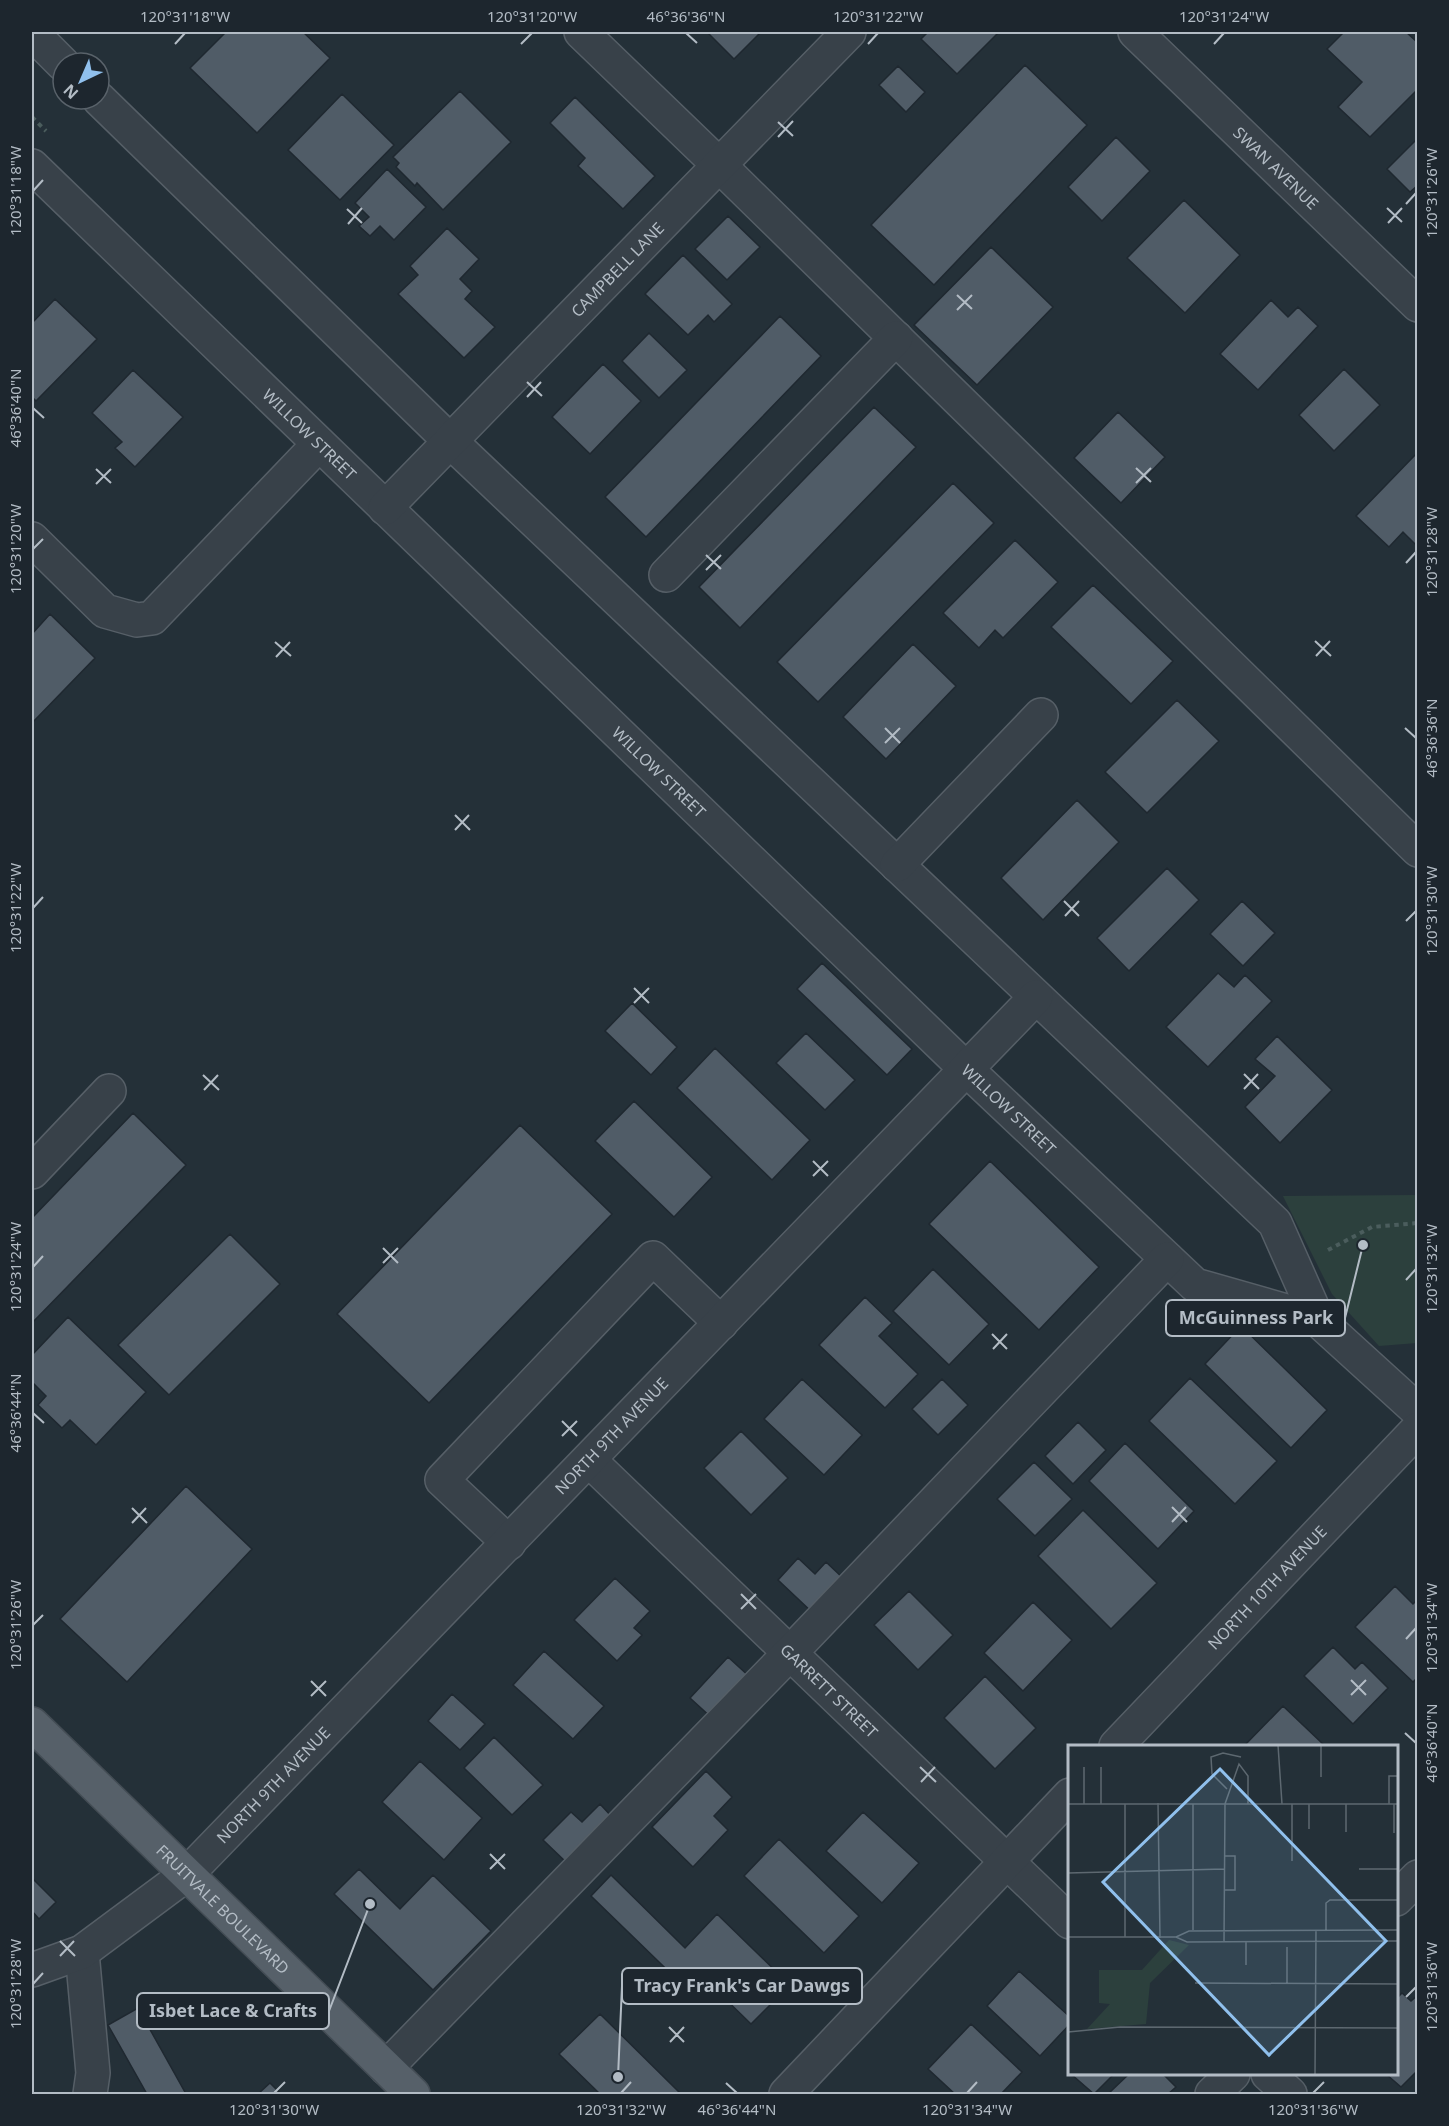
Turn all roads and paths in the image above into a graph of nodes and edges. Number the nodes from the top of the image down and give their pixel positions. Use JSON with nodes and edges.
{"nodes":[{"id":1,"x":581,"y":32,"type":"edge"},
{"id":2,"x":849,"y":32,"type":"edge"},
{"id":3,"x":1135,"y":32,"type":"edge"},
{"id":4,"x":32,"y":33,"type":"edge"},
{"id":5,"x":51,"y":52,"type":"edge"},
{"id":6,"x":111,"y":111,"type":"edge"},
{"id":7,"x":719,"y":165,"type":"junction"},
{"id":8,"x":32,"y":166,"type":"edge"},
{"id":9,"x":1418,"y":305,"type":"edge"},
{"id":10,"x":896,"y":338,"type":"junction"},
{"id":11,"x":450,"y":441,"type":"junction"},
{"id":12,"x":319,"y":444,"type":"junction"},
{"id":13,"x":385,"y":508,"type":"junction"},
{"id":14,"x":32,"y":540,"type":"edge"},
{"id":15,"x":666,"y":575,"type":"dead end"},
{"id":16,"x":1041,"y":715,"type":"dead end"},
{"id":17,"x":1418,"y":850,"type":"edge"},
{"id":18,"x":897,"y":865,"type":"junction"},
{"id":19,"x":1036,"y":997,"type":"junction"},
{"id":20,"x":965,"y":1068,"type":"junction"},
{"id":21,"x":109,"y":1091,"type":"dead end"},
{"id":22,"x":32,"y":1172,"type":"edge"},
{"id":23,"x":1418,"y":1223,"type":"edge"},
{"id":24,"x":1167,"y":1259,"type":"junction"},
{"id":25,"x":1294,"y":1267,"type":"junction"},
{"id":26,"x":1318,"y":1320,"type":"junction"},
{"id":27,"x":721,"y":1323,"type":"junction"},
{"id":28,"x":1418,"y":1411,"type":"edge"},
{"id":29,"x":1418,"y":1429,"type":"edge"},
{"id":30,"x":590,"y":1460,"type":"junction"},
{"id":31,"x":509,"y":1543,"type":"junction"},
{"id":32,"x":790,"y":1653,"type":"junction"},
{"id":33,"x":34,"y":1732,"type":"edge"},
{"id":34,"x":1117,"y":1745,"type":"edge"},
{"id":35,"x":1068,"y":1797,"type":"edge"},
{"id":36,"x":1007,"y":1861,"type":"junction"},
{"id":37,"x":187,"y":1874,"type":"junction"},
{"id":38,"x":1418,"y":1877,"type":"edge"},
{"id":39,"x":1398,"y":1897,"type":"edge"},
{"id":40,"x":1068,"y":1920,"type":"edge"},
{"id":41,"x":82,"y":1952,"type":"junction"},
{"id":42,"x":32,"y":1970,"type":"edge"},
{"id":43,"x":386,"y":2068,"type":"junction"},
{"id":44,"x":1231,"y":2075,"type":"edge"},
{"id":45,"x":1270,"y":2075,"type":"edge"},
{"id":46,"x":90,"y":2094,"type":"edge"},
{"id":47,"x":413,"y":2094,"type":"edge"},
{"id":48,"x":786,"y":2094,"type":"edge"},
{"id":49,"x":1212,"y":2094,"type":"edge"},
{"id":50,"x":1290,"y":2094,"type":"edge"}],
"edges":[{"from":1,"to":7,"type":"street"},
{"from":2,"to":7,"type":"street","name":"CAMPBELL LANE"},
{"from":3,"to":9,"type":"street","name":"SWAN AVENUE"},
{"from":4,"to":5,"type":"street"},
{"from":6,"to":11,"type":"street","name":"WILLOW STREET"},
{"from":7,"to":10,"type":"street"},
{"from":7,"to":11,"type":"street","name":"CAMPBELL LANE"},
{"from":8,"to":12,"type":"street","name":"WILLOW STREET"},
{"from":10,"to":15,"type":"street"},
{"from":10,"to":17,"type":"street"},
{"from":11,"to":13,"type":"street","name":"CAMPBELL LANE"},
{"from":11,"to":18,"type":"street","name":"WILLOW STREET"},
{"from":12,"to":13,"type":"street","name":"WILLOW STREET"},
{"from":12,"to":14,"type":"street"},
{"from":13,"to":20,"type":"street","name":"WILLOW STREET"},
{"from":16,"to":18,"type":"street"},
{"from":18,"to":19,"type":"street","name":"WILLOW STREET"},
{"from":19,"to":20,"type":"street","name":"NORTH 9TH AVENUE"},
{"from":19,"to":25,"type":"street","name":"WILLOW STREET"},
{"from":20,"to":24,"type":"street","name":"WILLOW STREET"},
{"from":20,"to":27,"type":"street","name":"NORTH 9TH AVENUE"},
{"from":21,"to":22,"type":"street"},
{"from":23,"to":25,"type":"path"},
{"from":24,"to":26,"type":"street","name":"WILLOW STREET"},
{"from":24,"to":32,"type":"street"},
{"from":25,"to":26,"type":"street","name":"WILLOW STREET"},
{"from":26,"to":28,"type":"street","name":"WILLOW STREET"},
{"from":27,"to":30,"type":"street","name":"NORTH 9TH AVENUE"},
{"from":27,"to":31,"type":"street"},
{"from":29,"to":34,"type":"street","name":"NORTH 10TH AVENUE"},
{"from":30,"to":31,"type":"street","name":"NORTH 9TH AVENUE"},
{"from":30,"to":32,"type":"street","name":"GARRETT STREET"},
{"from":31,"to":37,"type":"street","name":"NORTH 9TH AVENUE"},
{"from":32,"to":36,"type":"street","name":"GARRETT STREET"},
{"from":32,"to":43,"type":"street"},
{"from":33,"to":37,"type":"main road","name":"FRUITVALE BOULEVARD"},
{"from":35,"to":36,"type":"street"},
{"from":36,"to":40,"type":"street","name":"GARRETT STREET"},
{"from":36,"to":48,"type":"street"},
{"from":37,"to":41,"type":"street","name":"NORTH 9TH AVENUE"},
{"from":37,"to":43,"type":"main road","name":"FRUITVALE BOULEVARD"},
{"from":38,"to":39,"type":"street"},
{"from":41,"to":42,"type":"street","name":"NORTH 9TH AVENUE"},
{"from":41,"to":46,"type":"street"},
{"from":43,"to":47,"type":"main road","name":"FRUITVALE BOULEVARD"},
{"from":44,"to":49,"type":"street"},
{"from":45,"to":50,"type":"street"}]}
